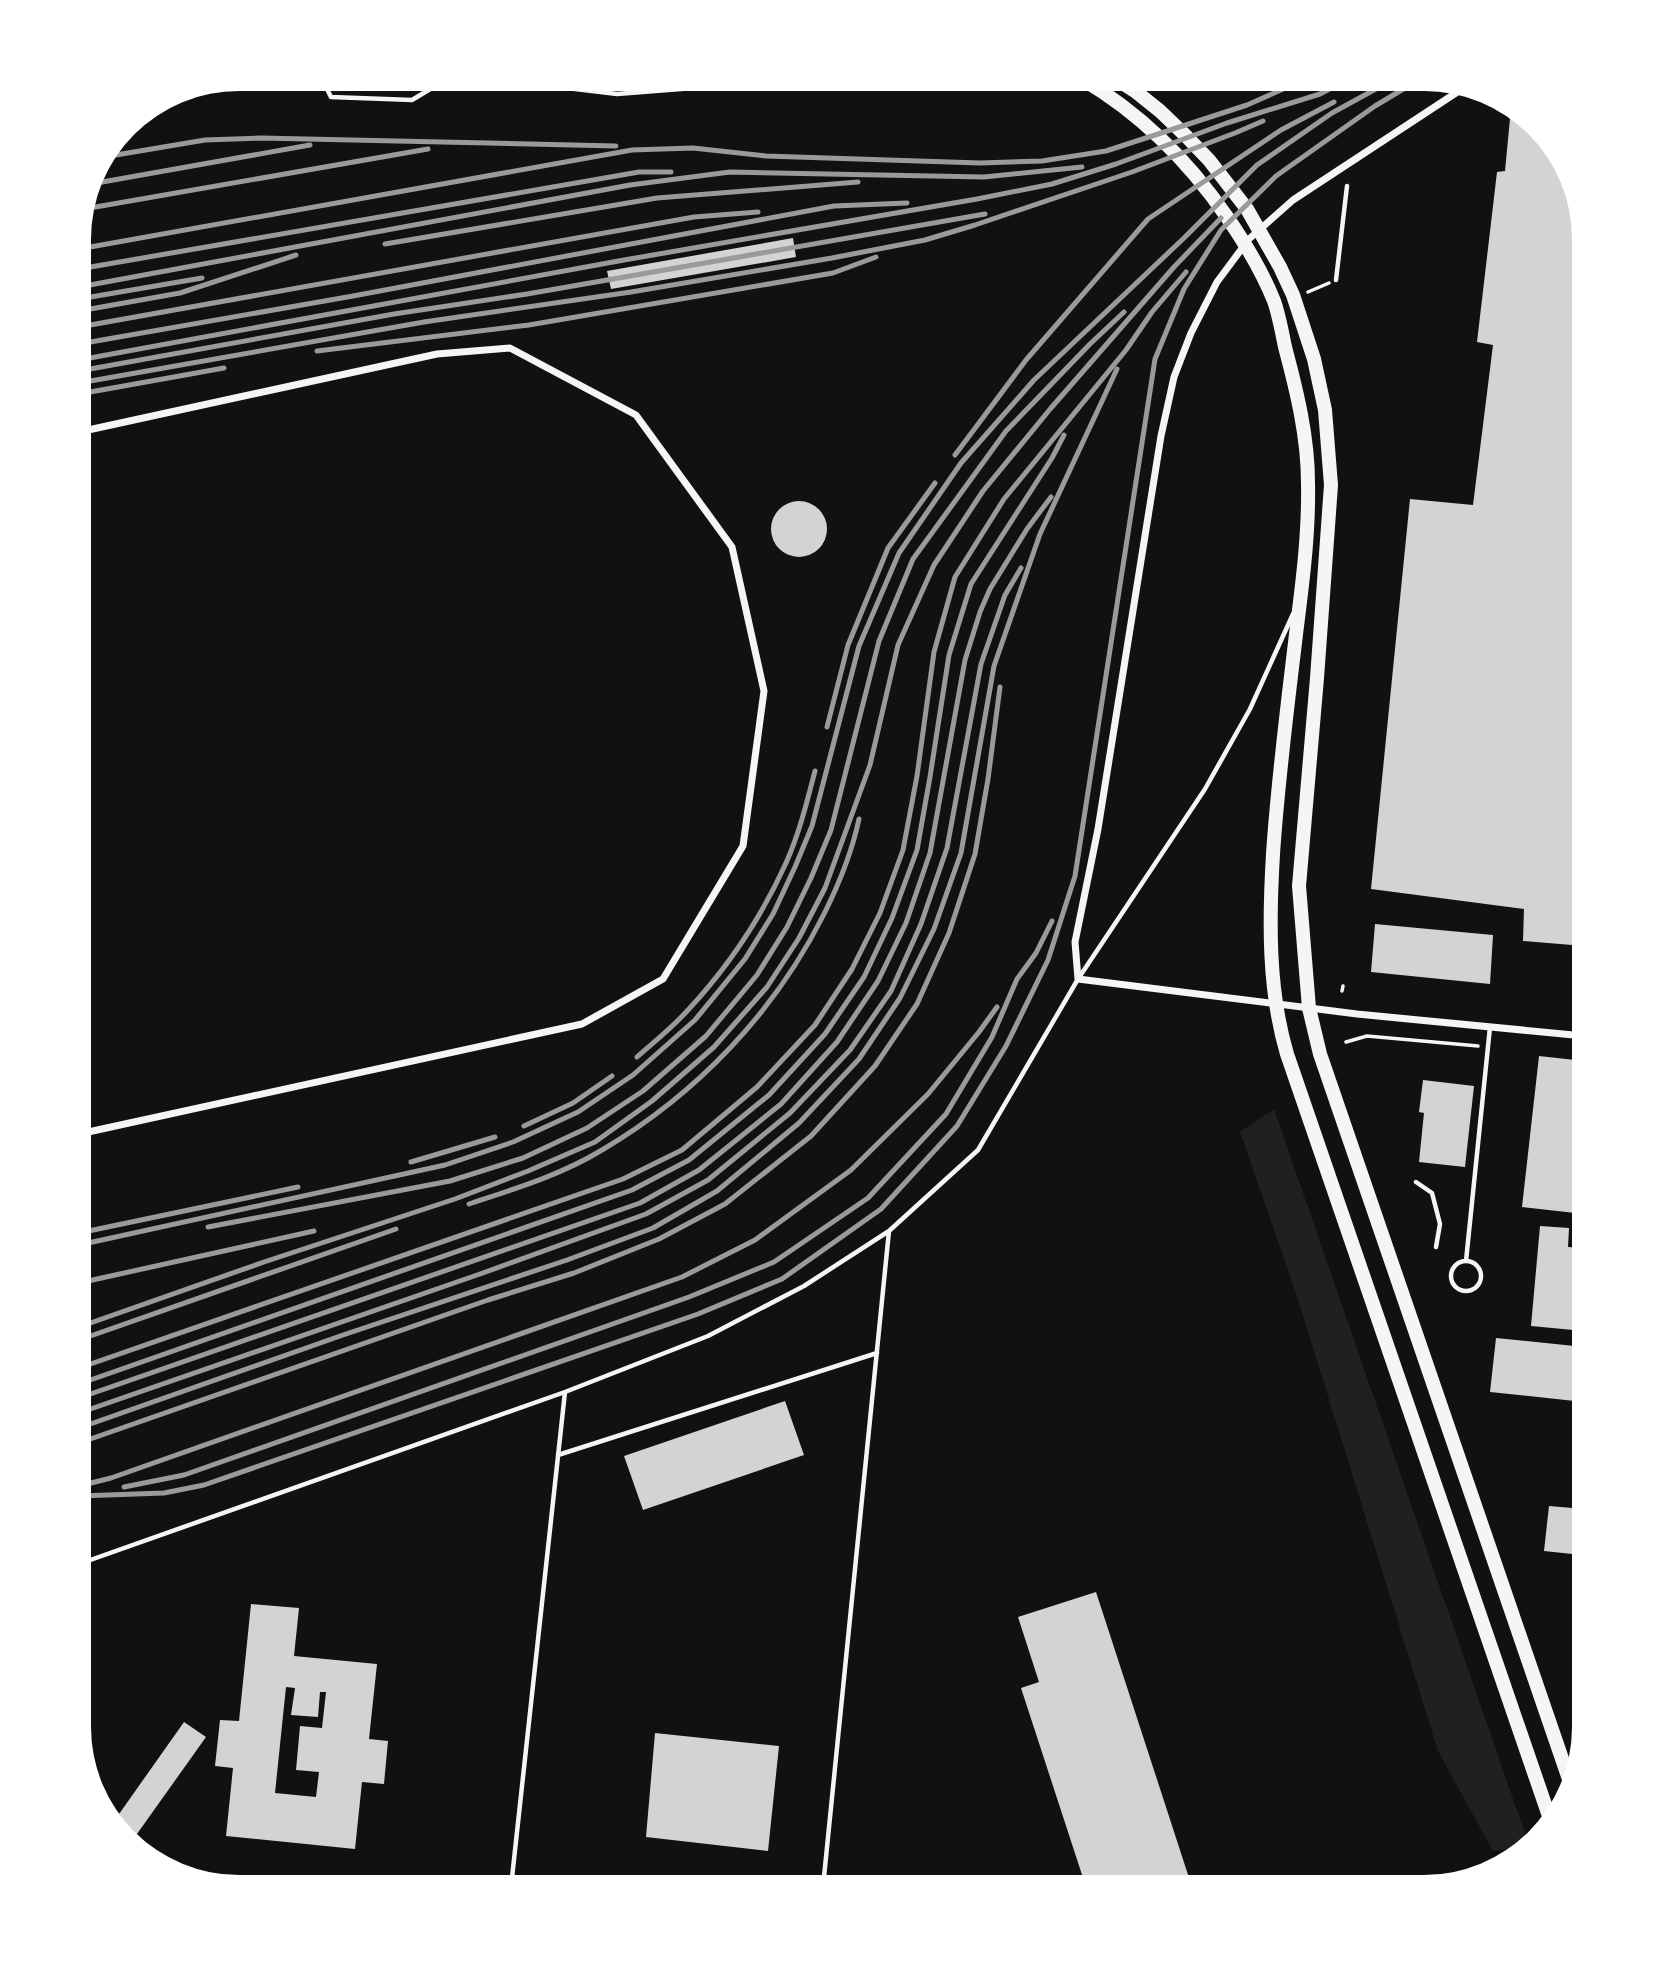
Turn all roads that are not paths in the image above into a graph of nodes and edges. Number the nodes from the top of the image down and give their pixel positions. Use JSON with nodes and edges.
{"nodes":[{"id":1,"x":328,"y":91,"type":"edge"},
{"id":2,"x":427,"y":91,"type":"edge"},
{"id":3,"x":592,"y":91,"type":"edge"},
{"id":4,"x":655,"y":91,"type":"edge"},
{"id":5,"x":1099,"y":91,"type":"edge"},
{"id":6,"x":1135,"y":91,"type":"edge"},
{"id":7,"x":1454,"y":94,"type":"edge"},
{"id":8,"x":1347,"y":186,"type":"dead end"},
{"id":9,"x":1336,"y":280,"type":"road end"},
{"id":10,"x":91,"y":429,"type":"edge"},
{"id":11,"x":1300,"y":597,"type":"junction"},
{"id":12,"x":1078,"y":979,"type":"junction"},
{"id":13,"x":1276,"y":1004,"type":"junction"},
{"id":14,"x":1309,"y":1008,"type":"junction"},
{"id":15,"x":1490,"y":1026,"type":"junction"},
{"id":16,"x":1572,"y":1035,"type":"edge"},
{"id":17,"x":91,"y":1131,"type":"edge"},
{"id":18,"x":1416,"y":1182,"type":"dead end"},
{"id":19,"x":889,"y":1231,"type":"junction"},
{"id":20,"x":1436,"y":1247,"type":"dead end"},
{"id":21,"x":1466,"y":1261,"type":"junction"},
{"id":22,"x":877,"y":1353,"type":"junction"},
{"id":23,"x":565,"y":1392,"type":"junction"},
{"id":24,"x":558,"y":1455,"type":"junction"},
{"id":25,"x":91,"y":1560,"type":"edge"},
{"id":26,"x":1566,"y":1769,"type":"edge"},
{"id":27,"x":1547,"y":1809,"type":"edge"},
{"id":28,"x":513,"y":1875,"type":"edge"},
{"id":29,"x":824,"y":1875,"type":"edge"}],
"edges":[{"from":1,"to":2,"type":"lane"},
{"from":3,"to":4,"type":"lane"},
{"from":5,"to":11,"type":"highway"},
{"from":6,"to":14,"type":"highway"},
{"from":7,"to":12,"type":"street"},
{"from":8,"to":9,"type":"lane"},
{"from":10,"to":17,"type":"street"},
{"from":11,"to":12,"type":"lane"},
{"from":11,"to":13,"type":"highway"},
{"from":12,"to":13,"type":"street"},
{"from":12,"to":19,"type":"lane"},
{"from":13,"to":14,"type":"street"},
{"from":13,"to":27,"type":"highway"},
{"from":14,"to":15,"type":"street"},
{"from":14,"to":26,"type":"highway"},
{"from":15,"to":16,"type":"street"},
{"from":15,"to":21,"type":"lane"},
{"from":18,"to":20,"type":"lane"},
{"from":19,"to":22,"type":"lane"},
{"from":19,"to":23,"type":"lane"},
{"from":21,"to":21,"type":"lane"},
{"from":22,"to":24,"type":"lane"},
{"from":22,"to":29,"type":"lane"},
{"from":23,"to":24,"type":"lane"},
{"from":23,"to":25,"type":"lane"},
{"from":24,"to":28,"type":"lane"}]}
